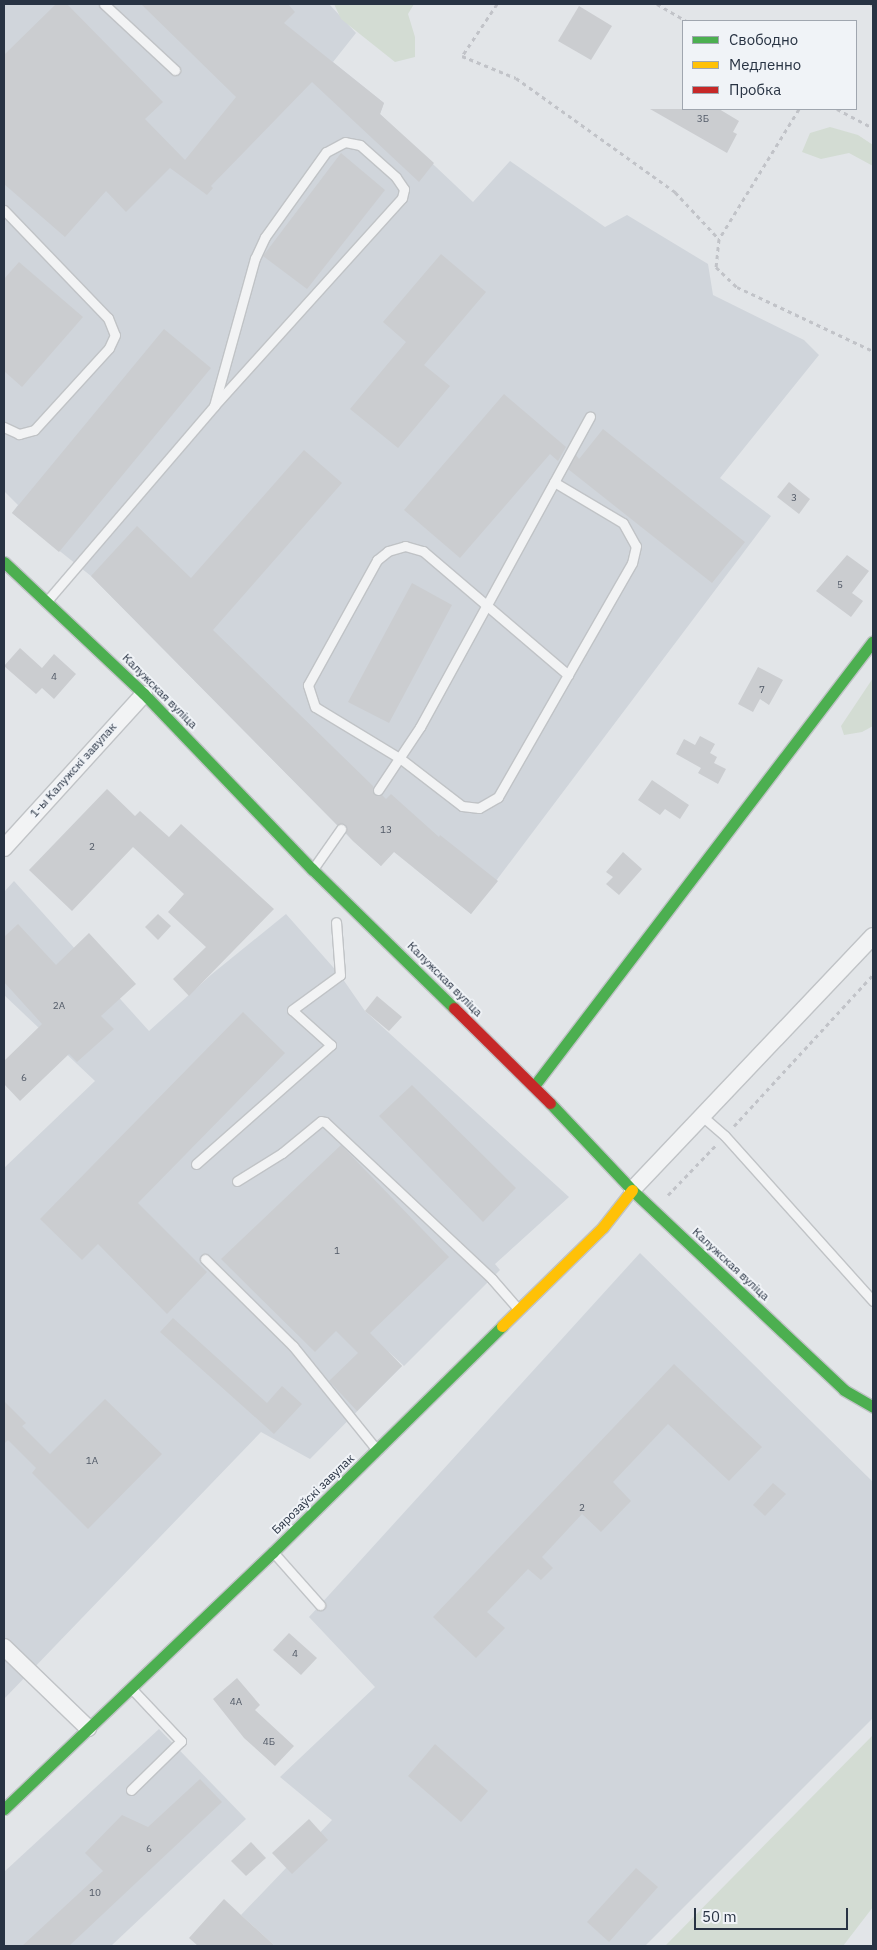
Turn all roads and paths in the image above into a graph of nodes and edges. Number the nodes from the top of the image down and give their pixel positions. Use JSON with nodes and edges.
{"nodes":[{"id":1,"x":104,"y":4,"type":"edge"},
{"id":2,"x":497,"y":4,"type":"edge"},
{"id":3,"x":657,"y":4,"type":"edge"},
{"id":4,"x":685,"y":20,"type":"edge"},
{"id":5,"x":175,"y":70,"type":"dead end"},
{"id":6,"x":798,"y":110,"type":"edge"},
{"id":7,"x":839,"y":110,"type":"edge"},
{"id":8,"x":873,"y":128,"type":"edge"},
{"id":9,"x":4,"y":210,"type":"edge"},
{"id":10,"x":720,"y":239,"type":"junction"},
{"id":11,"x":873,"y":351,"type":"edge"},
{"id":12,"x":214,"y":406,"type":"junction"},
{"id":13,"x":590,"y":416,"type":"dead end"},
{"id":14,"x":4,"y":427,"type":"edge"},
{"id":15,"x":554,"y":482,"type":"junction"},
{"id":16,"x":4,"y":562,"type":"edge"},
{"id":17,"x":47,"y":601,"type":"junction"},
{"id":18,"x":486,"y":606,"type":"junction"},
{"id":19,"x":873,"y":641,"type":"edge"},
{"id":20,"x":568,"y":675,"type":"junction"},
{"id":21,"x":144,"y":694,"type":"junction"},
{"id":22,"x":400,"y":759,"type":"junction"},
{"id":23,"x":378,"y":790,"type":"dead end"},
{"id":24,"x":341,"y":829,"type":"dead end"},
{"id":25,"x":4,"y":848,"type":"edge"},
{"id":26,"x":312,"y":869,"type":"junction"},
{"id":27,"x":336,"y":922,"type":"dead end"},
{"id":28,"x":873,"y":936,"type":"edge"},
{"id":29,"x":873,"y":975,"type":"edge"},
{"id":30,"x":534,"y":1086,"type":"junction"},
{"id":31,"x":702,"y":1116,"type":"junction"},
{"id":32,"x":725,"y":1136,"type":"junction"},
{"id":33,"x":196,"y":1164,"type":"dead end"},
{"id":34,"x":237,"y":1181,"type":"dead end"},
{"id":35,"x":632,"y":1190,"type":"junction"},
{"id":36,"x":653,"y":1209,"type":"junction"},
{"id":37,"x":205,"y":1260,"type":"dead end"},
{"id":38,"x":873,"y":1300,"type":"edge"},
{"id":39,"x":519,"y":1310,"type":"junction"},
{"id":40,"x":873,"y":1407,"type":"edge"},
{"id":41,"x":378,"y":1450,"type":"junction"},
{"id":42,"x":272,"y":1552,"type":"junction"},
{"id":43,"x":320,"y":1605,"type":"dead end"},
{"id":44,"x":4,"y":1647,"type":"edge"},
{"id":45,"x":131,"y":1688,"type":"junction"},
{"id":46,"x":88,"y":1728,"type":"junction"},
{"id":47,"x":131,"y":1790,"type":"dead end"},
{"id":48,"x":4,"y":1809,"type":"edge"}],
"edges":[{"from":1,"to":5,"type":"lane"},
{"from":2,"to":10,"type":"path"},
{"from":3,"to":4,"type":"path"},
{"from":6,"to":10,"type":"path"},
{"from":7,"to":8,"type":"path"},
{"from":9,"to":14,"type":"lane"},
{"from":10,"to":11,"type":"path"},
{"from":12,"to":12,"type":"lane"},
{"from":12,"to":17,"type":"lane"},
{"from":13,"to":15,"type":"lane"},
{"from":15,"to":18,"type":"lane"},
{"from":15,"to":20,"type":"lane"},
{"from":16,"to":17,"type":"street","name":"Калужская вуліца"},
{"from":17,"to":21,"type":"street","name":"Калужская вуліца"},
{"from":18,"to":20,"type":"lane"},
{"from":18,"to":22,"type":"lane"},
{"from":18,"to":22,"type":"lane"},
{"from":19,"to":30,"type":"street"},
{"from":20,"to":22,"type":"lane"},
{"from":21,"to":25,"type":"street","name":"1-ы Калужскі завулак"},
{"from":21,"to":26,"type":"street","name":"Калужская вуліца"},
{"from":22,"to":23,"type":"lane"},
{"from":24,"to":26,"type":"lane"},
{"from":26,"to":30,"type":"street","name":"Калужская вуліца"},
{"from":27,"to":33,"type":"lane"},
{"from":28,"to":31,"type":"street"},
{"from":29,"to":32,"type":"path"},
{"from":30,"to":35,"type":"street","name":"Калужская вуліца"},
{"from":31,"to":32,"type":"lane"},
{"from":31,"to":35,"type":"street"},
{"from":32,"to":36,"type":"path"},
{"from":32,"to":38,"type":"lane"},
{"from":34,"to":39,"type":"lane"},
{"from":35,"to":36,"type":"street","name":"Калужская вуліца"},
{"from":35,"to":39,"type":"street","name":"Бярозаўскі завулак"},
{"from":36,"to":40,"type":"street","name":"Калужская вуліца"},
{"from":37,"to":41,"type":"lane"},
{"from":39,"to":41,"type":"street","name":"Бярозаўскі завулак"},
{"from":41,"to":42,"type":"street","name":"Бярозаўскі завулак"},
{"from":42,"to":43,"type":"lane"},
{"from":42,"to":45,"type":"street","name":"Бярозаўскі завулак"},
{"from":44,"to":46,"type":"street"},
{"from":45,"to":46,"type":"street","name":"Бярозаўскі завулак"},
{"from":45,"to":47,"type":"lane"},
{"from":46,"to":48,"type":"street","name":"Бярозаўскі завулак"}]}
